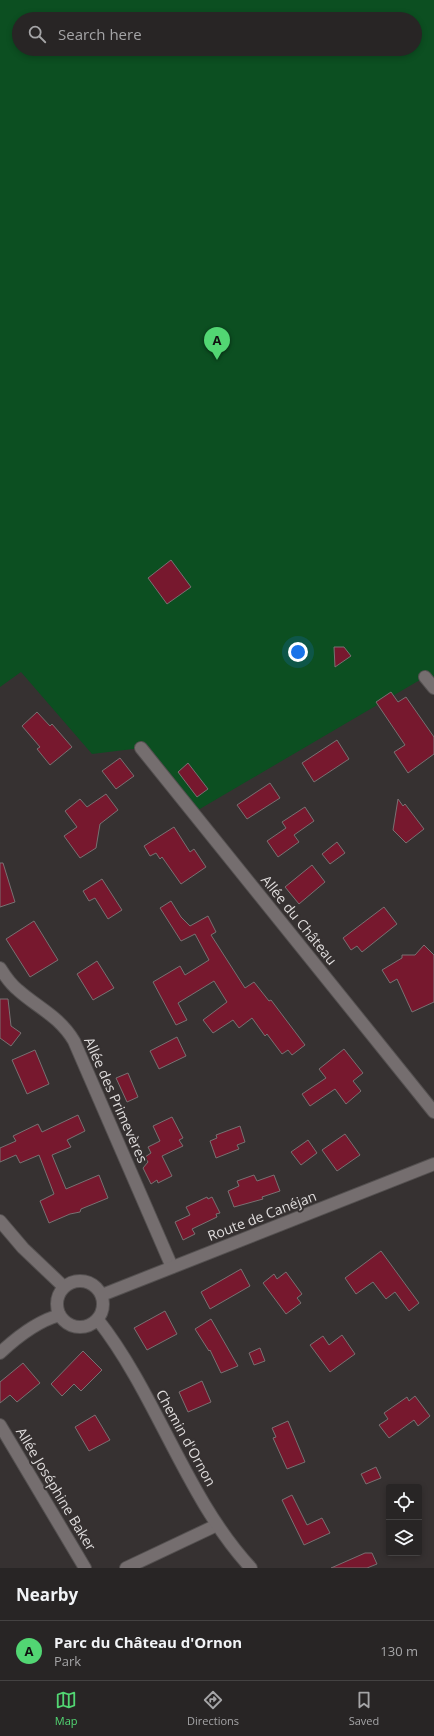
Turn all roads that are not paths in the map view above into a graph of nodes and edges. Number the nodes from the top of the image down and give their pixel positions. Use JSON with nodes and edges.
{"nodes":[{"id":1,"x":425,"y":677,"type":"dead end"},
{"id":2,"x":434,"y":688,"type":"edge"},
{"id":3,"x":141,"y":748,"type":"dead end"},
{"id":4,"x":0,"y":968,"type":"edge"},
{"id":5,"x":434,"y":1112,"type":"edge"},
{"id":6,"x":434,"y":1164,"type":"edge"},
{"id":7,"x":0,"y":1221,"type":"edge"},
{"id":8,"x":172,"y":1267,"type":"junction"},
{"id":9,"x":64,"y":1287,"type":"junction"},
{"id":10,"x":102,"y":1295,"type":"junction"},
{"id":11,"x":60,"y":1315,"type":"junction"},
{"id":12,"x":98,"y":1320,"type":"junction"},
{"id":13,"x":0,"y":1353,"type":"edge"},
{"id":14,"x":0,"y":1425,"type":"edge"},
{"id":15,"x":217,"y":1525,"type":"junction"},
{"id":16,"x":85,"y":1568,"type":"edge"},
{"id":17,"x":126,"y":1568,"type":"edge"},
{"id":18,"x":251,"y":1568,"type":"edge"}],
"edges":[{"from":1,"to":2,"type":"street"},
{"from":3,"to":5,"type":"street","name":"Allée du Château"},
{"from":4,"to":8,"type":"street","name":"Allée des Primevères"},
{"from":6,"to":8,"type":"street","name":"Route de Canéjan"},
{"from":7,"to":9,"type":"street"},
{"from":8,"to":10,"type":"street","name":"Route de Canéjan"},
{"from":9,"to":10,"type":"street"},
{"from":9,"to":11,"type":"street"},
{"from":10,"to":12,"type":"street"},
{"from":11,"to":12,"type":"street"},
{"from":11,"to":13,"type":"street"},
{"from":12,"to":15,"type":"street","name":"Chemin d'Ornon"},
{"from":14,"to":16,"type":"street","name":"Allée Joséphine Baker"},
{"from":15,"to":17,"type":"street"},
{"from":15,"to":18,"type":"street","name":"Chemin d'Ornon"}]}
